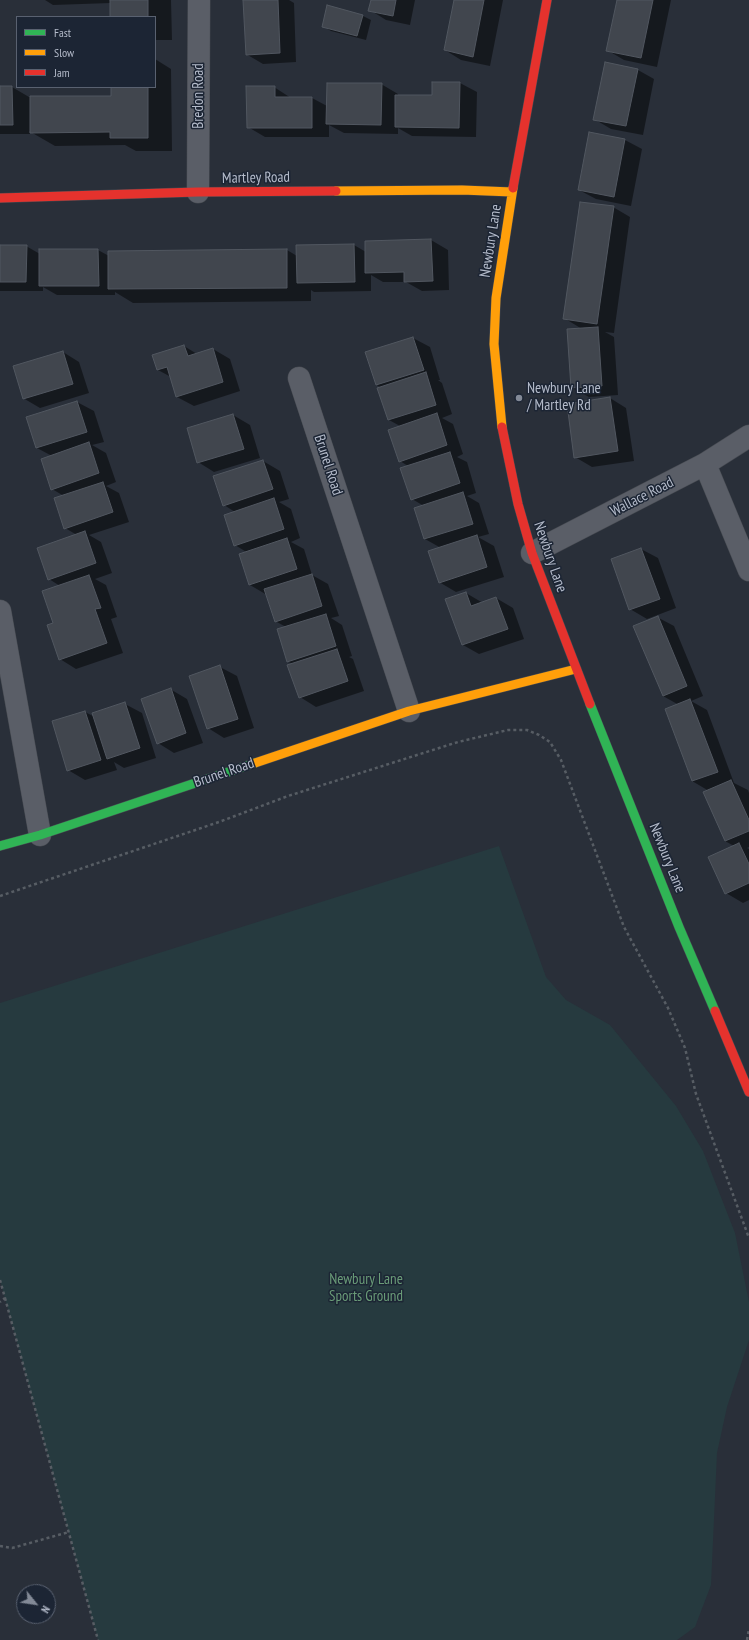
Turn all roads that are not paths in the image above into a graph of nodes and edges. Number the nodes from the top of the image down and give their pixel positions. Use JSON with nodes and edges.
{"nodes":[{"id":1,"x":199,"y":0,"type":"edge"},
{"id":2,"x":546,"y":0,"type":"edge"},
{"id":3,"x":198,"y":192,"type":"junction"},
{"id":4,"x":512,"y":192,"type":"junction"},
{"id":5,"x":0,"y":198,"type":"edge"},
{"id":6,"x":299,"y":378,"type":"dead end"},
{"id":7,"x":749,"y":436,"type":"edge"},
{"id":8,"x":705,"y":464,"type":"junction"},
{"id":9,"x":532,"y":553,"type":"junction"},
{"id":10,"x":749,"y":570,"type":"edge"},
{"id":11,"x":0,"y":611,"type":"edge"},
{"id":12,"x":576,"y":669,"type":"junction"},
{"id":13,"x":409,"y":711,"type":"junction"},
{"id":14,"x":40,"y":835,"type":"junction"},
{"id":15,"x":0,"y":846,"type":"edge"},
{"id":16,"x":749,"y":1092,"type":"edge"}],
"edges":[{"from":1,"to":3,"type":"street","name":"Bredon Road"},
{"from":2,"to":4,"type":"street","name":"Newbury Lane"},
{"from":3,"to":4,"type":"street","name":"Martley Road"},
{"from":3,"to":5,"type":"street","name":"Martley Road"},
{"from":4,"to":9,"type":"street","name":"Newbury Lane"},
{"from":6,"to":13,"type":"street","name":"Brunel Road"},
{"from":7,"to":8,"type":"street","name":"Wallace Road"},
{"from":8,"to":9,"type":"street","name":"Wallace Road"},
{"from":8,"to":10,"type":"street"},
{"from":9,"to":12,"type":"street","name":"Newbury Lane"},
{"from":11,"to":14,"type":"street"},
{"from":12,"to":13,"type":"street","name":"Brunel Road"},
{"from":12,"to":16,"type":"street","name":"Newbury Lane"},
{"from":13,"to":14,"type":"street","name":"Brunel Road"},
{"from":14,"to":15,"type":"street","name":"Brunel Road"}]}
